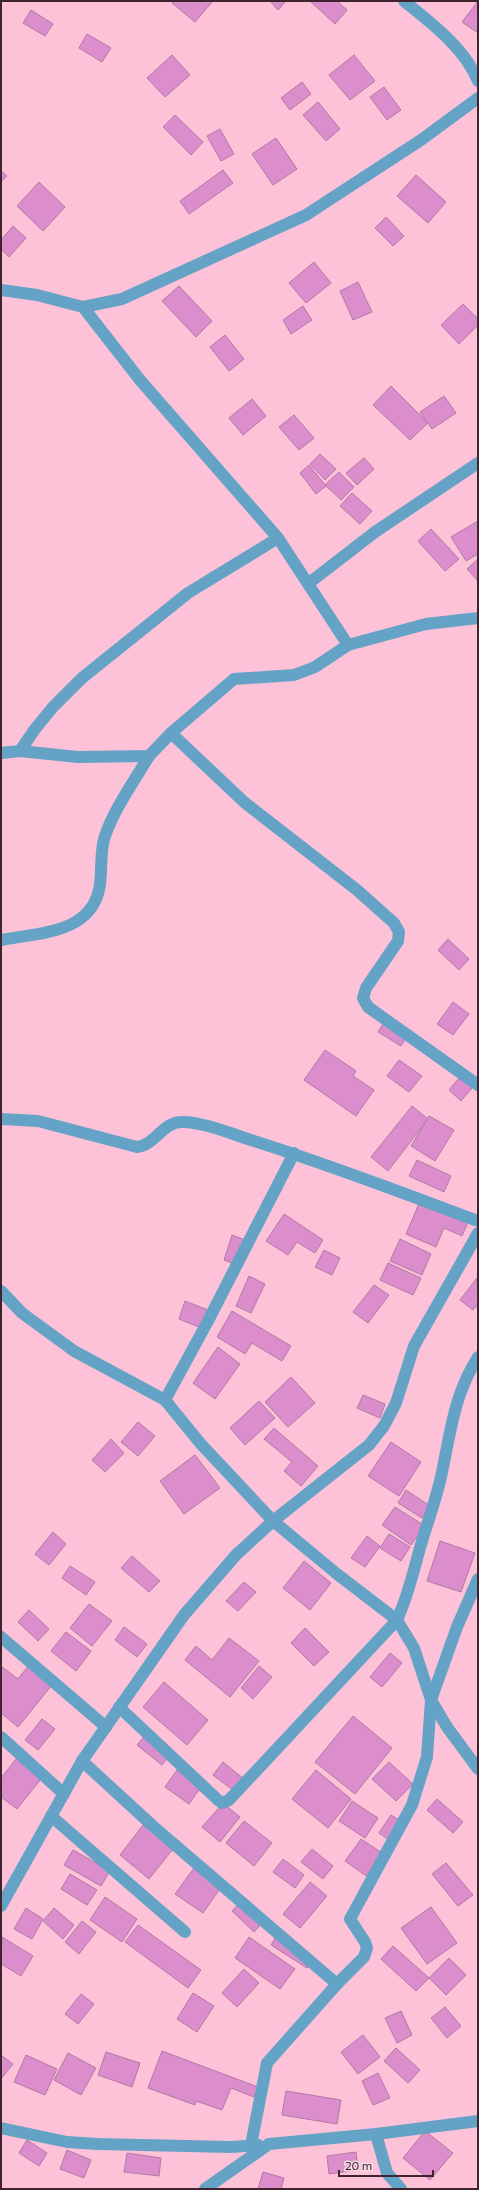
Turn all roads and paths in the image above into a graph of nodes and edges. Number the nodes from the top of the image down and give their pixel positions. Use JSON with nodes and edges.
{"nodes":[{"id":1,"x":404,"y":1,"type":"edge"},
{"id":2,"x":478,"y":81,"type":"edge"},
{"id":3,"x":478,"y":98,"type":"edge"},
{"id":4,"x":1,"y":290,"type":"edge"},
{"id":5,"x":83,"y":308,"type":"junction"},
{"id":6,"x":478,"y":463,"type":"edge"},
{"id":7,"x":278,"y":538,"type":"junction"},
{"id":8,"x":309,"y":583,"type":"junction"},
{"id":9,"x":478,"y":618,"type":"edge"},
{"id":10,"x":348,"y":644,"type":"junction"},
{"id":11,"x":172,"y":733,"type":"junction"},
{"id":12,"x":20,"y":752,"type":"junction"},
{"id":13,"x":1,"y":753,"type":"edge"},
{"id":14,"x":149,"y":756,"type":"junction"},
{"id":15,"x":1,"y":940,"type":"edge"},
{"id":16,"x":478,"y":1085,"type":"edge"},
{"id":17,"x":1,"y":1119,"type":"edge"},
{"id":18,"x":294,"y":1153,"type":"junction"},
{"id":19,"x":478,"y":1221,"type":"edge"},
{"id":20,"x":478,"y":1233,"type":"edge"},
{"id":21,"x":1,"y":1291,"type":"edge"},
{"id":22,"x":478,"y":1357,"type":"edge"},
{"id":23,"x":165,"y":1400,"type":"junction"},
{"id":24,"x":273,"y":1521,"type":"junction"},
{"id":25,"x":478,"y":1578,"type":"edge"},
{"id":26,"x":397,"y":1620,"type":"junction"},
{"id":27,"x":1,"y":1637,"type":"edge"},
{"id":28,"x":431,"y":1700,"type":"junction"},
{"id":29,"x":119,"y":1707,"type":"junction"},
{"id":30,"x":106,"y":1727,"type":"junction"},
{"id":31,"x":1,"y":1737,"type":"edge"},
{"id":32,"x":82,"y":1761,"type":"junction"},
{"id":33,"x":478,"y":1769,"type":"edge"},
{"id":34,"x":64,"y":1794,"type":"junction"},
{"id":35,"x":51,"y":1816,"type":"junction"},
{"id":36,"x":1,"y":1906,"type":"edge"},
{"id":37,"x":185,"y":1932,"type":"dead end"},
{"id":38,"x":337,"y":1984,"type":"junction"},
{"id":39,"x":478,"y":2121,"type":"edge"},
{"id":40,"x":1,"y":2128,"type":"edge"},
{"id":41,"x":376,"y":2134,"type":"junction"},
{"id":42,"x":269,"y":2144,"type":"junction"},
{"id":43,"x":251,"y":2145,"type":"junction"},
{"id":44,"x":204,"y":2189,"type":"edge"},
{"id":45,"x":401,"y":2189,"type":"edge"}],
"edges":[{"from":1,"to":2,"type":"street"},
{"from":3,"to":5,"type":"street"},
{"from":4,"to":5,"type":"street"},
{"from":5,"to":7,"type":"street"},
{"from":6,"to":8,"type":"street"},
{"from":7,"to":8,"type":"street"},
{"from":7,"to":12,"type":"street"},
{"from":8,"to":10,"type":"street"},
{"from":9,"to":10,"type":"street"},
{"from":10,"to":11,"type":"street"},
{"from":11,"to":14,"type":"street"},
{"from":11,"to":16,"type":"street"},
{"from":12,"to":13,"type":"street"},
{"from":12,"to":14,"type":"street"},
{"from":14,"to":15,"type":"street"},
{"from":17,"to":18,"type":"street"},
{"from":18,"to":19,"type":"street"},
{"from":18,"to":23,"type":"street"},
{"from":20,"to":24,"type":"street"},
{"from":21,"to":23,"type":"street"},
{"from":22,"to":26,"type":"street"},
{"from":23,"to":24,"type":"street"},
{"from":24,"to":26,"type":"street"},
{"from":24,"to":29,"type":"street"},
{"from":25,"to":28,"type":"street"},
{"from":26,"to":28,"type":"street"},
{"from":26,"to":29,"type":"street"},
{"from":27,"to":30,"type":"street"},
{"from":28,"to":33,"type":"street"},
{"from":28,"to":38,"type":"street"},
{"from":29,"to":30,"type":"street"},
{"from":30,"to":32,"type":"street"},
{"from":31,"to":34,"type":"street"},
{"from":32,"to":34,"type":"street"},
{"from":32,"to":38,"type":"street"},
{"from":34,"to":35,"type":"street"},
{"from":35,"to":36,"type":"street"},
{"from":35,"to":37,"type":"street"},
{"from":38,"to":43,"type":"street"},
{"from":39,"to":41,"type":"street"},
{"from":40,"to":43,"type":"street"},
{"from":41,"to":42,"type":"street"},
{"from":41,"to":45,"type":"street"},
{"from":42,"to":43,"type":"street"},
{"from":42,"to":44,"type":"street"}]}
